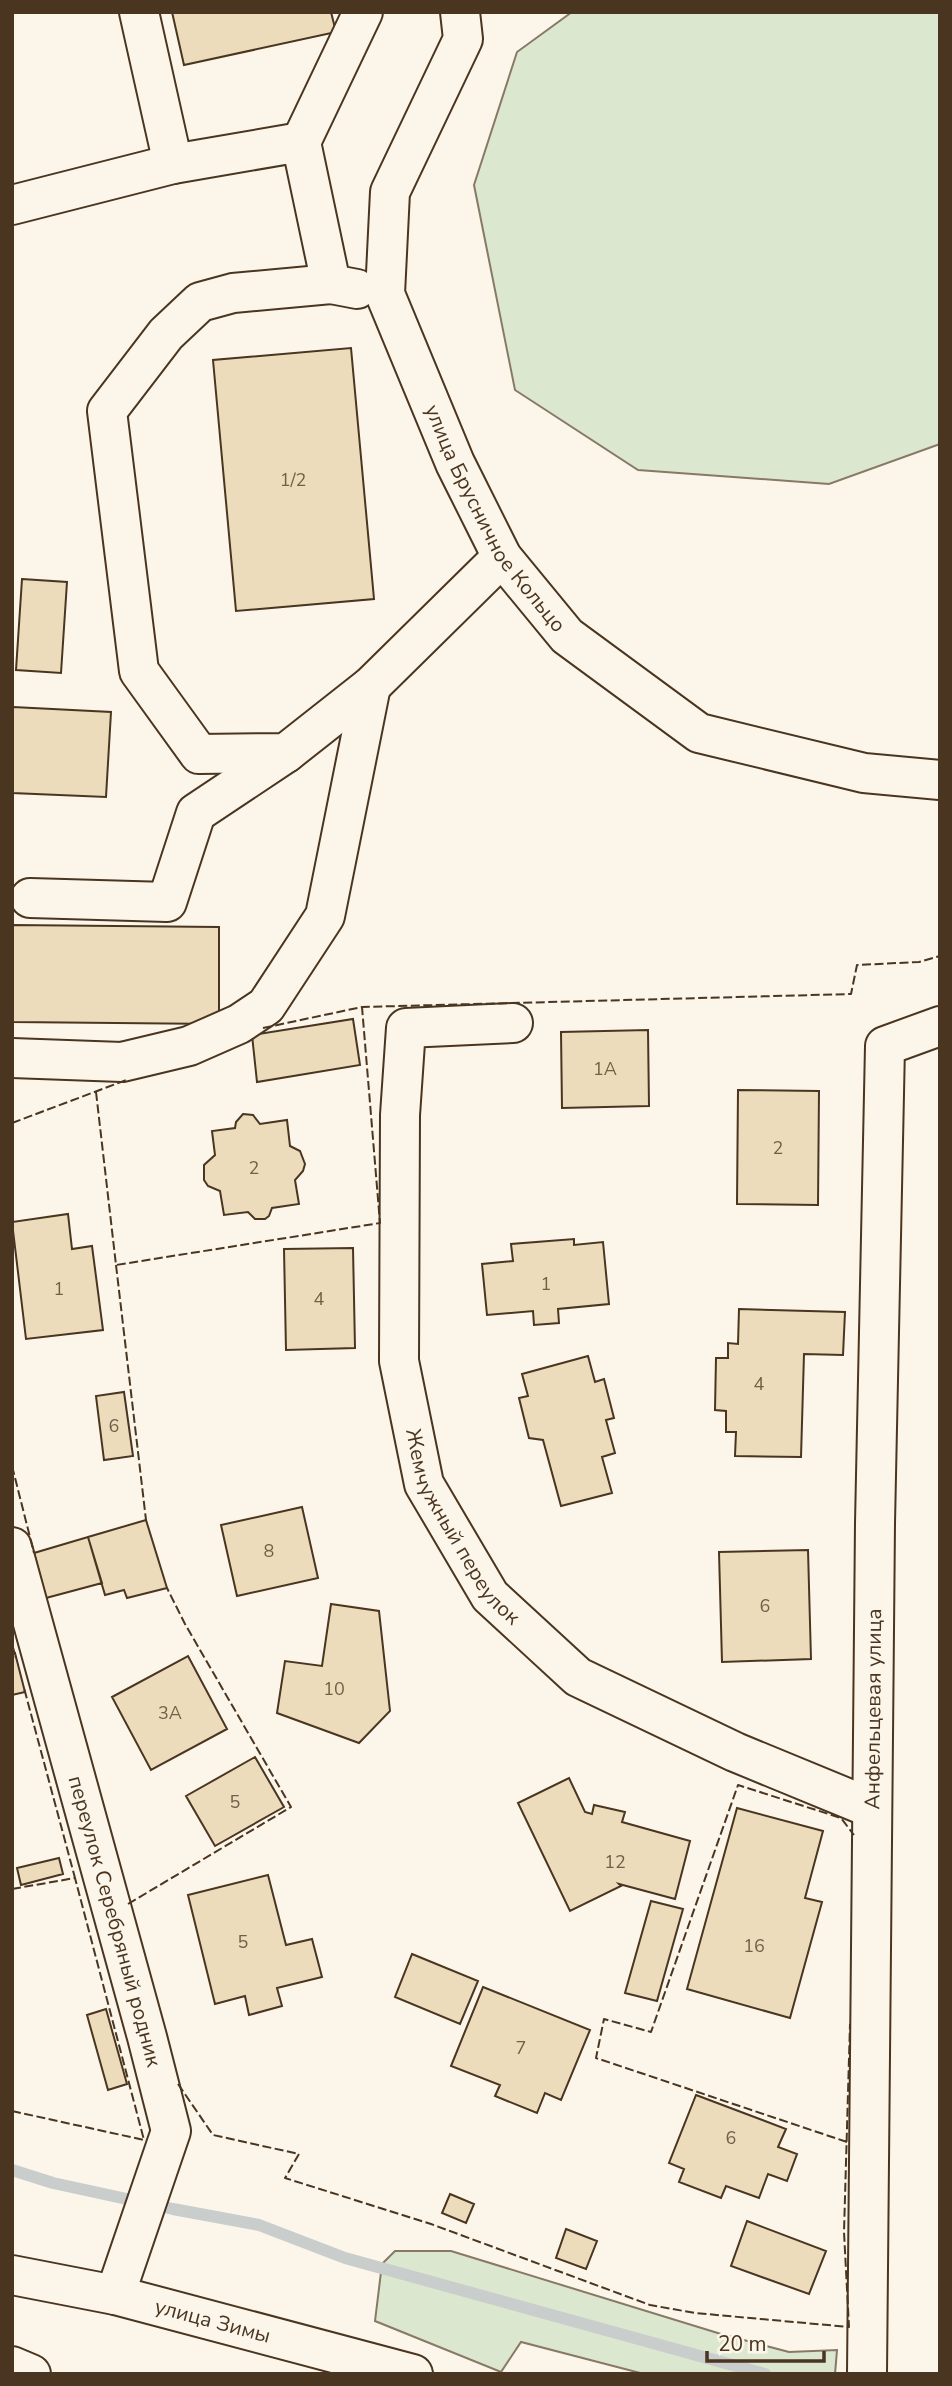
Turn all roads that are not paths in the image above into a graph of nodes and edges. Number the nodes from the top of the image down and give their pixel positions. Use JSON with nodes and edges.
{"nodes":[{"id":1,"x":139,"y":12,"type":"edge"},
{"id":2,"x":363,"y":12,"type":"edge"},
{"id":3,"x":460,"y":12,"type":"edge"},
{"id":4,"x":301,"y":142,"type":"junction"},
{"id":5,"x":173,"y":164,"type":"junction"},
{"id":6,"x":12,"y":205,"type":"edge"},
{"id":7,"x":331,"y":284,"type":"junction"},
{"id":8,"x":386,"y":295,"type":"junction"},
{"id":9,"x":502,"y":557,"type":"junction"},
{"id":10,"x":371,"y":686,"type":"junction"},
{"id":11,"x":286,"y":753,"type":"junction"},
{"id":12,"x":940,"y":780,"type":"edge"},
{"id":13,"x":30,"y":898,"type":"dead end"},
{"id":14,"x":513,"y":1023,"type":"dead end"},
{"id":15,"x":940,"y":1026,"type":"edge"},
{"id":16,"x":12,"y":1058,"type":"edge"},
{"id":17,"x":12,"y":1546,"type":"edge"},
{"id":18,"x":871,"y":1808,"type":"junction"},
{"id":19,"x":12,"y":2275,"type":"edge"},
{"id":20,"x":115,"y":2295,"type":"junction"},
{"id":21,"x":12,"y":2366,"type":"edge"},
{"id":22,"x":32,"y":2374,"type":"edge"},
{"id":23,"x":413,"y":2374,"type":"edge"},
{"id":24,"x":867,"y":2374,"type":"edge"}],
"edges":[{"from":1,"to":5,"type":"street"},
{"from":2,"to":4,"type":"street"},
{"from":3,"to":8,"type":"street","name":"улица Брусничное Кольцо"},
{"from":4,"to":5,"type":"street"},
{"from":4,"to":7,"type":"street"},
{"from":5,"to":6,"type":"street"},
{"from":7,"to":8,"type":"street"},
{"from":7,"to":11,"type":"street"},
{"from":8,"to":9,"type":"street","name":"улица Брусничное Кольцо"},
{"from":9,"to":10,"type":"street"},
{"from":9,"to":12,"type":"street","name":"улица Брусничное Кольцо"},
{"from":10,"to":11,"type":"street"},
{"from":10,"to":16,"type":"street"},
{"from":11,"to":13,"type":"street"},
{"from":14,"to":18,"type":"street","name":"Жемчужный переулок"},
{"from":15,"to":18,"type":"street","name":"Анфельцевая улица"},
{"from":17,"to":20,"type":"street","name":"переулок Серебряный родник"},
{"from":18,"to":24,"type":"street","name":"Анфельцевая улица"},
{"from":19,"to":20,"type":"street","name":"улица Зимы"},
{"from":20,"to":23,"type":"street","name":"улица Зимы"},
{"from":21,"to":22,"type":"street"}]}
